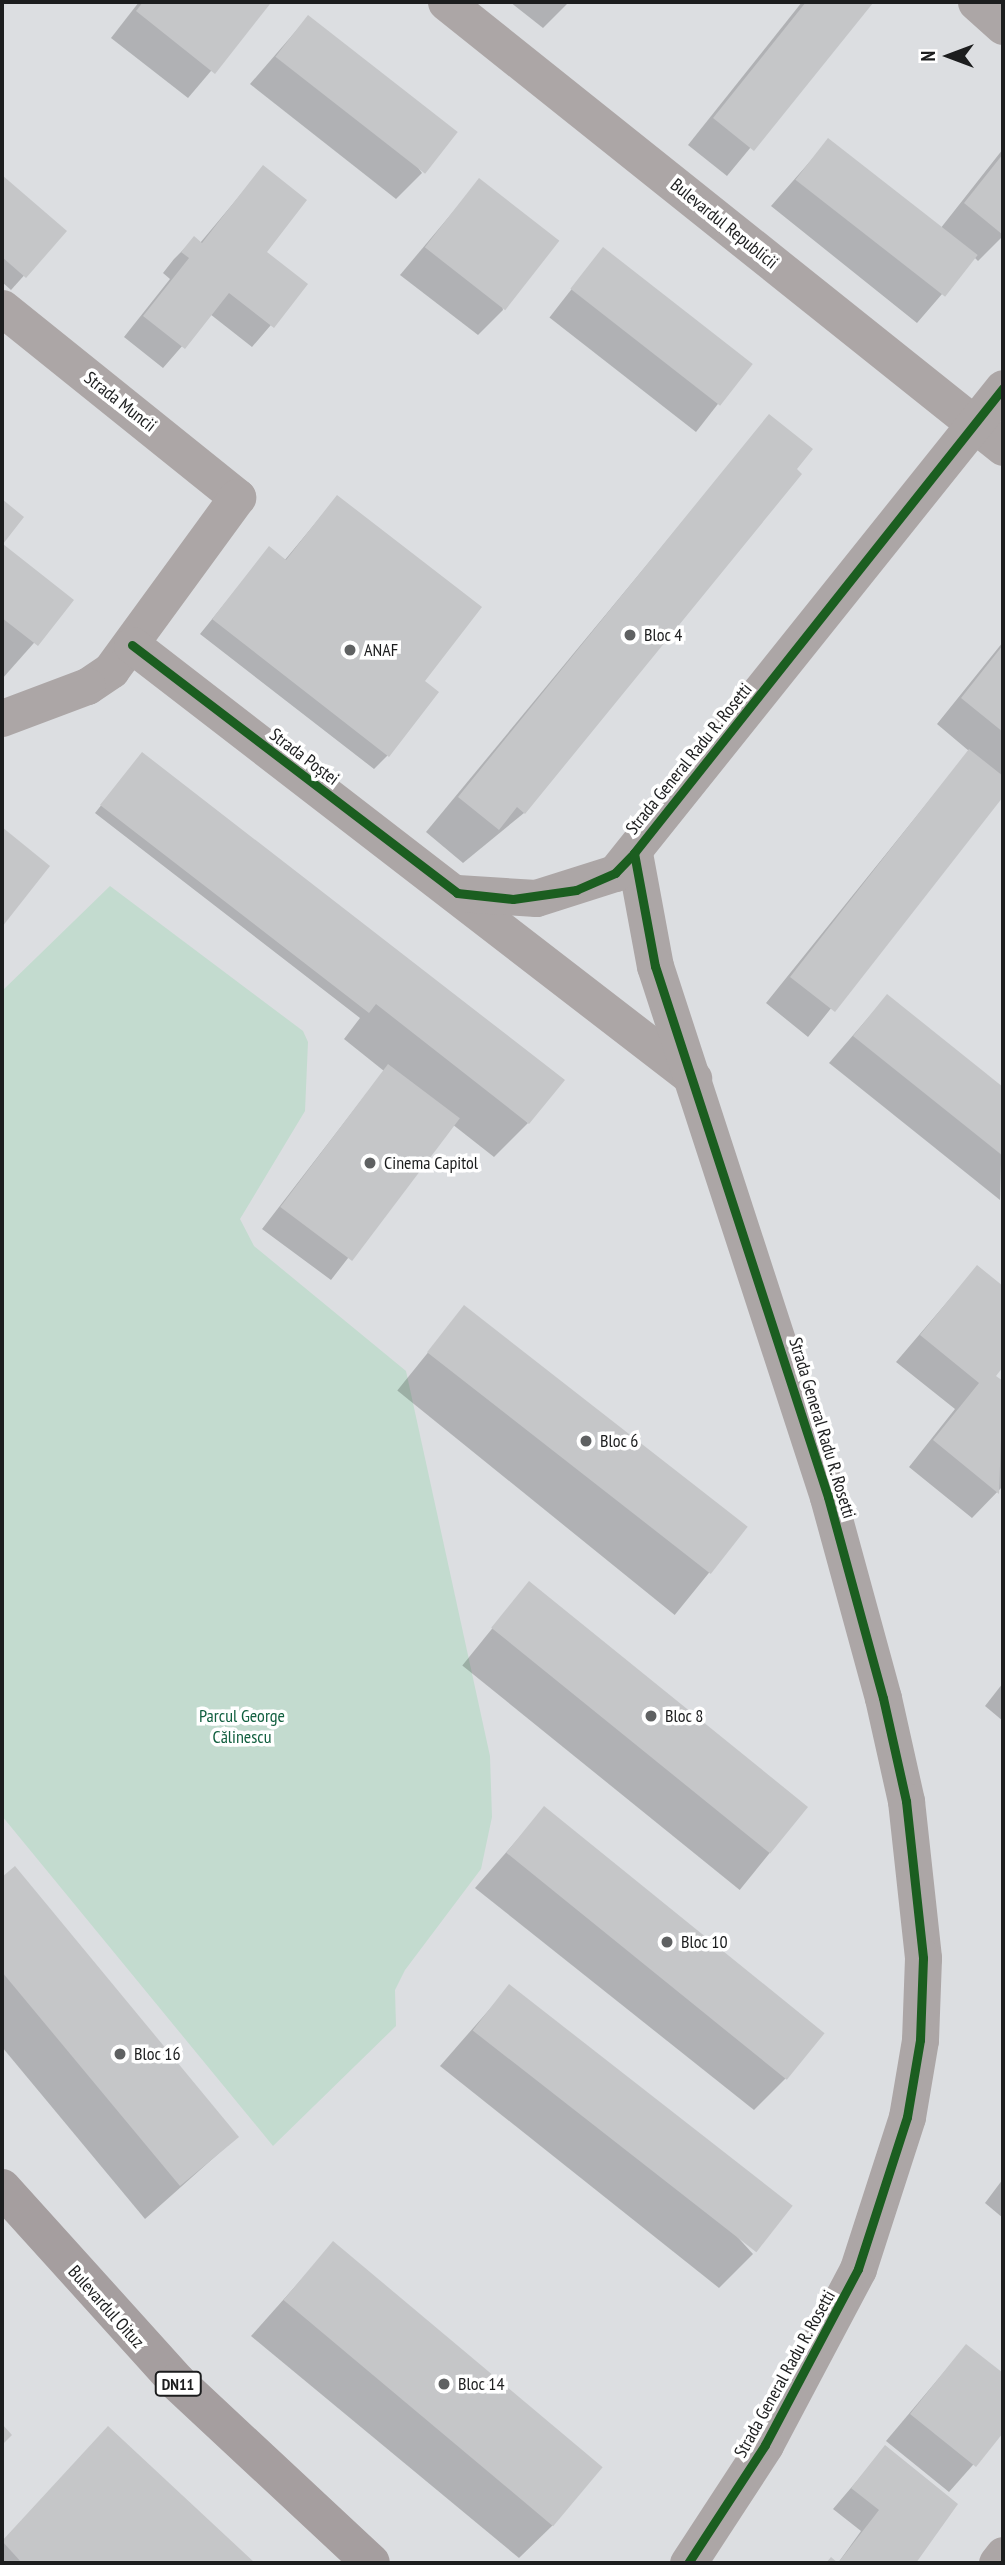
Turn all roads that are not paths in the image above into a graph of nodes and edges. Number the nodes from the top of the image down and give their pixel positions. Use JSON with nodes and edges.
{"nodes":[{"id":1,"x":446,"y":2,"type":"edge"},
{"id":2,"x":976,"y":2,"type":"edge"},
{"id":3,"x":1003,"y":26,"type":"edge"},
{"id":4,"x":2,"y":308,"type":"edge"},
{"id":5,"x":1003,"y":388,"type":"edge"},
{"id":6,"x":975,"y":424,"type":"junction"},
{"id":7,"x":1003,"y":447,"type":"edge"},
{"id":8,"x":132,"y":645,"type":"junction"},
{"id":9,"x":2,"y":718,"type":"edge"},
{"id":10,"x":634,"y":853,"type":"junction"},
{"id":11,"x":457,"y":893,"type":"junction"},
{"id":12,"x":693,"y":1078,"type":"junction"},
{"id":13,"x":2,"y":2188,"type":"edge"},
{"id":14,"x":1003,"y":2555,"type":"edge"},
{"id":15,"x":371,"y":2563,"type":"edge"},
{"id":16,"x":688,"y":2563,"type":"edge"},
{"id":17,"x":997,"y":2563,"type":"edge"}],
"edges":[{"from":1,"to":6,"type":"street","name":"Bulevardul Republicii"},
{"from":2,"to":3,"type":"street"},
{"from":4,"to":8,"type":"street","name":"Strada Muncii"},
{"from":5,"to":6,"type":"street","name":"Strada General Radu R. Rosetti"},
{"from":6,"to":7,"type":"street","name":"Bulevardul Republicii"},
{"from":6,"to":10,"type":"street","name":"Strada General Radu R. Rosetti"},
{"from":8,"to":9,"type":"street"},
{"from":8,"to":11,"type":"street","name":"Strada Poștei"},
{"from":10,"to":11,"type":"street"},
{"from":10,"to":12,"type":"street","name":"Strada General Radu R. Rosetti"},
{"from":11,"to":12,"type":"street","name":"Strada Poștei"},
{"from":12,"to":16,"type":"street","name":"Strada General Radu R. Rosetti"},
{"from":13,"to":15,"type":"main road","name":"Bulevardul Oituz","number":"DN11"},
{"from":14,"to":17,"type":"street"}]}
